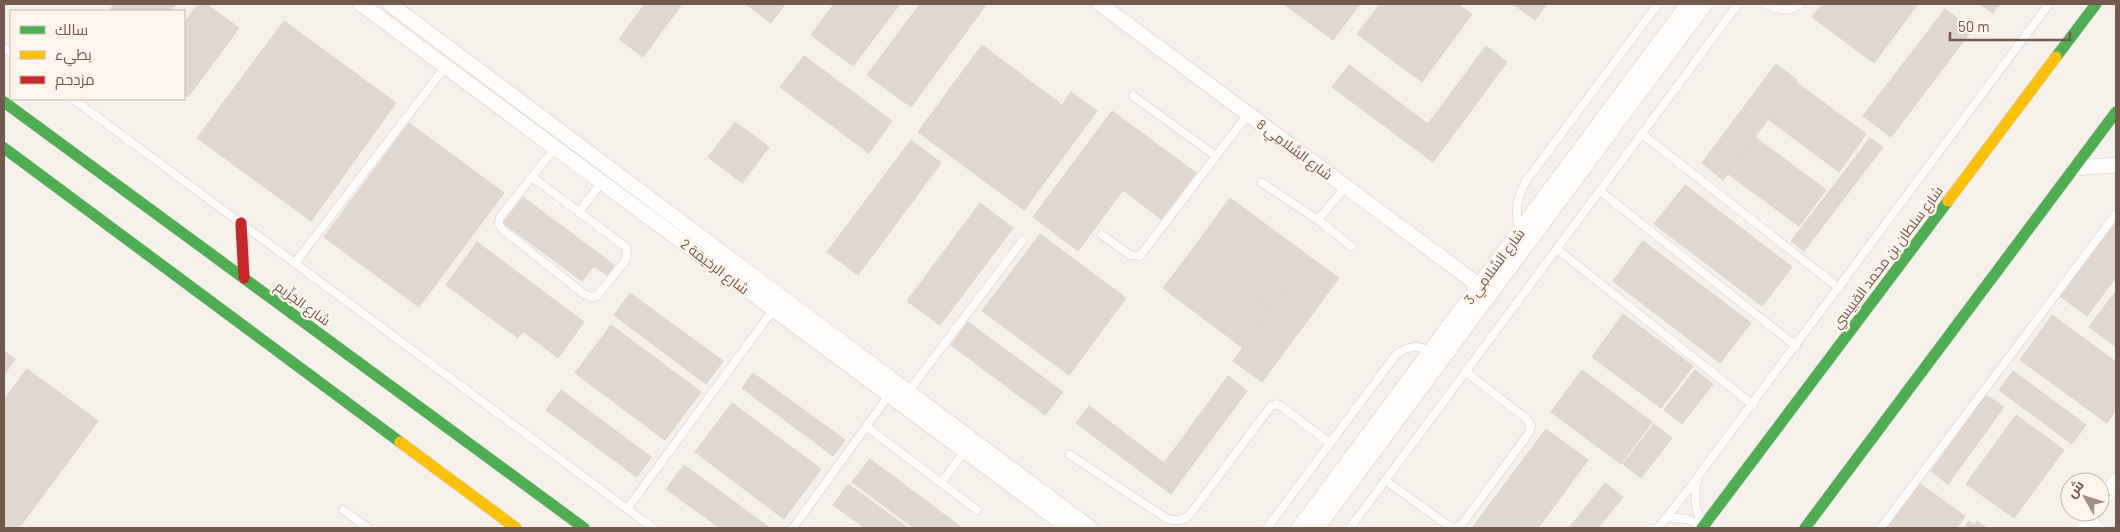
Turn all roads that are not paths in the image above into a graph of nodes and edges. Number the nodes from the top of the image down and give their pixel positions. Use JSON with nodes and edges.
{"nodes":[{"id":1,"x":361,"y":4,"type":"edge"},
{"id":2,"x":390,"y":4,"type":"edge"},
{"id":3,"x":1100,"y":4,"type":"edge"},
{"id":4,"x":1658,"y":4,"type":"edge"},
{"id":5,"x":1688,"y":4,"type":"edge"},
{"id":6,"x":1705,"y":4,"type":"edge"},
{"id":7,"x":1738,"y":4,"type":"edge"},
{"id":8,"x":1765,"y":4,"type":"edge"},
{"id":9,"x":1800,"y":4,"type":"edge"},
{"id":10,"x":2049,"y":4,"type":"edge"},
{"id":11,"x":2096,"y":4,"type":"edge"},
{"id":12,"x":412,"y":20,"type":"junction"},
{"id":13,"x":402,"y":34,"type":"junction"},
{"id":14,"x":445,"y":67,"type":"junction"},
{"id":15,"x":1133,"y":96,"type":"dead end"},
{"id":16,"x":74,"y":100,"type":"edge"},
{"id":17,"x":4,"y":102,"type":"edge"},
{"id":18,"x":2116,"y":112,"type":"edge"},
{"id":19,"x":1248,"y":114,"type":"junction"},
{"id":20,"x":1642,"y":134,"type":"junction"},
{"id":21,"x":4,"y":148,"type":"edge"},
{"id":22,"x":555,"y":148,"type":"junction"},
{"id":23,"x":1216,"y":156,"type":"junction"},
{"id":24,"x":2116,"y":165,"type":"edge"},
{"id":25,"x":2075,"y":168,"type":"junction"},
{"id":26,"x":532,"y":177,"type":"junction"},
{"id":27,"x":602,"y":182,"type":"junction"},
{"id":28,"x":1262,"y":183,"type":"dead end"},
{"id":29,"x":1346,"y":186,"type":"junction"},
{"id":30,"x":1600,"y":191,"type":"junction"},
{"id":31,"x":579,"y":212,"type":"junction"},
{"id":32,"x":2116,"y":214,"type":"edge"},
{"id":33,"x":1318,"y":220,"type":"junction"},
{"id":34,"x":241,"y":223,"type":"junction"},
{"id":35,"x":1520,"y":230,"type":"junction"},
{"id":36,"x":1102,"y":234,"type":"dead end"},
{"id":37,"x":1022,"y":240,"type":"dead end"},
{"id":38,"x":1351,"y":246,"type":"dead end"},
{"id":39,"x":1557,"y":249,"type":"junction"},
{"id":40,"x":295,"y":263,"type":"junction"},
{"id":41,"x":244,"y":278,"type":"junction"},
{"id":42,"x":1839,"y":288,"type":"junction"},
{"id":43,"x":1485,"y":290,"type":"junction"},
{"id":44,"x":774,"y":310,"type":"junction"},
{"id":45,"x":1796,"y":346,"type":"junction"},
{"id":46,"x":1430,"y":351,"type":"junction"},
{"id":47,"x":1466,"y":372,"type":"junction"},
{"id":48,"x":908,"y":392,"type":"junction"},
{"id":49,"x":890,"y":395,"type":"junction"},
{"id":50,"x":1753,"y":405,"type":"junction"},
{"id":51,"x":867,"y":427,"type":"junction"},
{"id":52,"x":1330,"y":443,"type":"junction"},
{"id":53,"x":965,"y":451,"type":"junction"},
{"id":54,"x":1070,"y":454,"type":"dead end"},
{"id":55,"x":1698,"y":476,"type":"junction"},
{"id":56,"x":1386,"y":481,"type":"junction"},
{"id":57,"x":941,"y":483,"type":"junction"},
{"id":58,"x":627,"y":509,"type":"junction"},
{"id":59,"x":343,"y":510,"type":"dead end"},
{"id":60,"x":977,"y":510,"type":"dead end"},
{"id":61,"x":1667,"y":516,"type":"junction"},
{"id":62,"x":368,"y":528,"type":"edge"},
{"id":63,"x":516,"y":528,"type":"edge"},
{"id":64,"x":584,"y":528,"type":"edge"},
{"id":65,"x":653,"y":528,"type":"edge"},
{"id":66,"x":794,"y":528,"type":"edge"},
{"id":67,"x":1069,"y":528,"type":"edge"},
{"id":68,"x":1090,"y":528,"type":"edge"},
{"id":69,"x":1267,"y":528,"type":"edge"},
{"id":70,"x":1299,"y":528,"type":"edge"},
{"id":71,"x":1317,"y":528,"type":"edge"},
{"id":72,"x":1350,"y":528,"type":"edge"},
{"id":73,"x":1658,"y":528,"type":"edge"},
{"id":74,"x":1703,"y":528,"type":"edge"},
{"id":75,"x":1805,"y":528,"type":"edge"},
{"id":76,"x":1881,"y":528,"type":"edge"}],
"edges":[{"from":1,"to":13,"type":"street","name":"شارع الرخيمَة 2"},
{"from":2,"to":12,"type":"street","name":"شارع الرخيمَة 2"},
{"from":3,"to":19,"type":"street","name":"شارع السَّلامِي 8"},
{"from":4,"to":35,"type":"lane"},
{"from":5,"to":35,"type":"street","name":"شارع السَّلامِي 3"},
{"from":6,"to":43,"type":"street","name":"شارع السَّلامِي 3"},
{"from":7,"to":20,"type":"lane"},
{"from":8,"to":9,"type":"lane"},
{"from":10,"to":42,"type":"lane"},
{"from":11,"to":74,"type":"street","name":"شارع سلطان بن محمد القبيسي"},
{"from":12,"to":13,"type":"street"},
{"from":12,"to":48,"type":"street","name":"شارع الرخيمَة 2"},
{"from":13,"to":14,"type":"street","name":"شارع الرخيمَة 2"},
{"from":14,"to":22,"type":"street","name":"شارع الرخيمَة 2"},
{"from":14,"to":40,"type":"lane"},
{"from":15,"to":23,"type":"lane"},
{"from":16,"to":34,"type":"lane"},
{"from":17,"to":41,"type":"street","name":"شارع الجَزِّيم"},
{"from":18,"to":25,"type":"street"},
{"from":19,"to":23,"type":"lane"},
{"from":19,"to":29,"type":"street","name":"شارع السَّلامِي 8"},
{"from":20,"to":30,"type":"lane"},
{"from":20,"to":42,"type":"lane"},
{"from":21,"to":63,"type":"street"},
{"from":22,"to":26,"type":"lane"},
{"from":22,"to":27,"type":"street","name":"شارع الرخيمَة 2"},
{"from":23,"to":36,"type":"lane"},
{"from":24,"to":25,"type":"street"},
{"from":25,"to":75,"type":"street"},
{"from":26,"to":31,"type":"lane"},
{"from":26,"to":31,"type":"lane"},
{"from":27,"to":31,"type":"lane"},
{"from":27,"to":44,"type":"street","name":"شارع الرخيمَة 2"},
{"from":28,"to":33,"type":"lane"},
{"from":29,"to":33,"type":"lane"},
{"from":29,"to":43,"type":"street","name":"شارع السَّلامِي 8"},
{"from":30,"to":39,"type":"lane"},
{"from":30,"to":45,"type":"lane"},
{"from":32,"to":76,"type":"lane"},
{"from":33,"to":38,"type":"lane"},
{"from":34,"to":40,"type":"lane"},
{"from":34,"to":41,"type":"street"},
{"from":35,"to":43,"type":"street","name":"شارع السَّلامِي 3"},
{"from":37,"to":48,"type":"lane"},
{"from":39,"to":47,"type":"lane"},
{"from":39,"to":50,"type":"lane"},
{"from":40,"to":58,"type":"lane"},
{"from":41,"to":64,"type":"street","name":"شارع الجَزِّيم"},
{"from":42,"to":45,"type":"lane"},
{"from":43,"to":46,"type":"street","name":"شارع السَّلامِي 3"},
{"from":43,"to":71,"type":"street","name":"شارع السَّلامِي 3"},
{"from":44,"to":49,"type":"street","name":"شارع الرخيمَة 2"},
{"from":44,"to":58,"type":"lane"},
{"from":45,"to":50,"type":"lane"},
{"from":46,"to":52,"type":"lane"},
{"from":46,"to":70,"type":"street","name":"شارع السَّلامِي 3"},
{"from":47,"to":56,"type":"lane"},
{"from":47,"to":56,"type":"lane"},
{"from":48,"to":68,"type":"street","name":"شارع الرخيمَة 2"},
{"from":49,"to":51,"type":"lane"},
{"from":49,"to":53,"type":"street","name":"شارع الرخيمَة 2"},
{"from":50,"to":55,"type":"lane"},
{"from":51,"to":57,"type":"lane"},
{"from":51,"to":66,"type":"lane"},
{"from":52,"to":54,"type":"lane"},
{"from":52,"to":69,"type":"lane"},
{"from":53,"to":57,"type":"lane"},
{"from":53,"to":67,"type":"street","name":"شارع الرخيمَة 2"},
{"from":55,"to":61,"type":"lane"},
{"from":55,"to":74,"type":"lane"},
{"from":56,"to":72,"type":"lane"},
{"from":57,"to":60,"type":"lane"},
{"from":58,"to":65,"type":"lane"},
{"from":59,"to":62,"type":"lane"},
{"from":61,"to":73,"type":"lane"},
{"from":61,"to":74,"type":"lane"}]}
